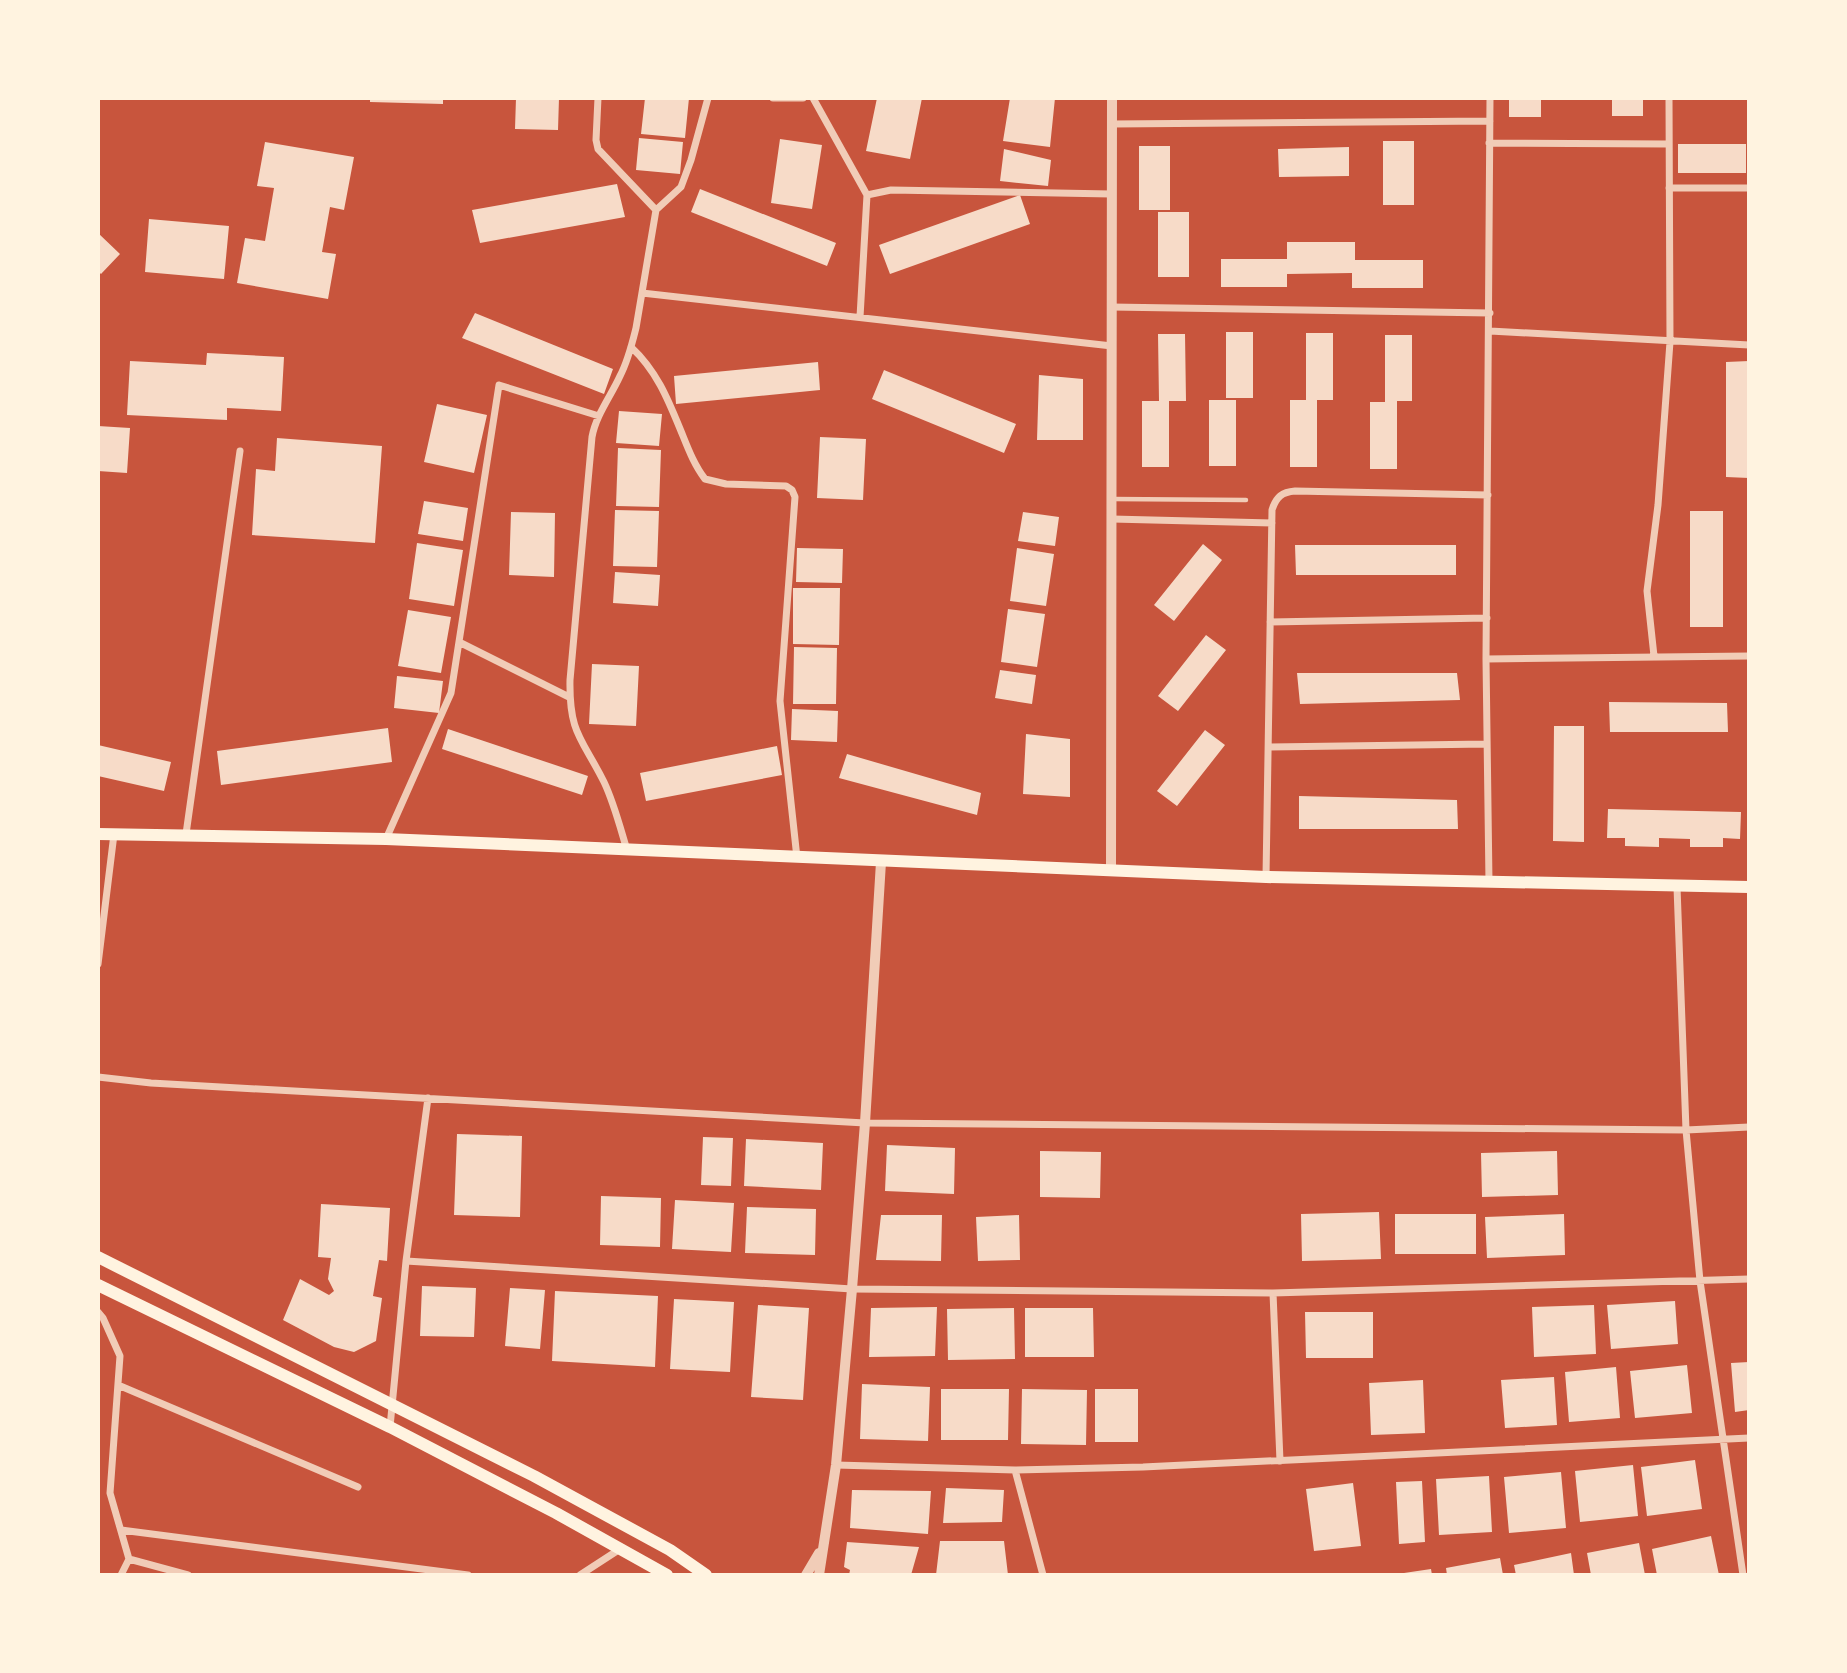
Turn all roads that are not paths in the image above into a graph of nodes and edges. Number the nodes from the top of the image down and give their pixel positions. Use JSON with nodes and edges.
{"nodes":[{"id":1,"x":598,"y":98,"type":"edge"},
{"id":2,"x":708,"y":98,"type":"edge"},
{"id":3,"x":773,"y":98,"type":"edge"},
{"id":4,"x":803,"y":98,"type":"edge"},
{"id":5,"x":813,"y":98,"type":"edge"},
{"id":6,"x":1112,"y":98,"type":"edge"},
{"id":7,"x":1490,"y":98,"type":"edge"},
{"id":8,"x":1669,"y":98,"type":"edge"},
{"id":9,"x":1490,"y":121,"type":"junction"},
{"id":10,"x":1112,"y":124,"type":"junction"},
{"id":11,"x":1489,"y":143,"type":"junction"},
{"id":12,"x":1668,"y":144,"type":"junction"},
{"id":13,"x":1669,"y":188,"type":"junction"},
{"id":14,"x":1749,"y":188,"type":"edge"},
{"id":15,"x":1111,"y":194,"type":"junction"},
{"id":16,"x":867,"y":195,"type":"junction"},
{"id":17,"x":656,"y":211,"type":"junction"},
{"id":18,"x":642,"y":293,"type":"junction"},
{"id":19,"x":1111,"y":307,"type":"junction"},
{"id":20,"x":1490,"y":313,"type":"junction"},
{"id":21,"x":860,"y":317,"type":"junction"},
{"id":22,"x":1490,"y":331,"type":"junction"},
{"id":23,"x":1670,"y":342,"type":"junction"},
{"id":24,"x":1749,"y":345,"type":"edge"},
{"id":25,"x":1112,"y":346,"type":"junction"},
{"id":26,"x":631,"y":347,"type":"junction"},
{"id":27,"x":599,"y":416,"type":"junction"},
{"id":28,"x":240,"y":451,"type":"dead end"},
{"id":29,"x":1488,"y":495,"type":"junction"},
{"id":30,"x":1111,"y":499,"type":"junction"},
{"id":31,"x":1246,"y":500,"type":"dead end"},
{"id":32,"x":1112,"y":519,"type":"junction"},
{"id":33,"x":1272,"y":523,"type":"junction"},
{"id":34,"x":1487,"y":618,"type":"junction"},
{"id":35,"x":1269,"y":622,"type":"junction"},
{"id":36,"x":461,"y":643,"type":"junction"},
{"id":37,"x":1654,"y":656,"type":"junction"},
{"id":38,"x":1749,"y":656,"type":"edge"},
{"id":39,"x":1486,"y":659,"type":"junction"},
{"id":40,"x":569,"y":697,"type":"junction"},
{"id":41,"x":1487,"y":744,"type":"junction"},
{"id":42,"x":1269,"y":747,"type":"junction"},
{"id":43,"x":98,"y":834,"type":"edge"},
{"id":44,"x":114,"y":834,"type":"junction"},
{"id":45,"x":186,"y":834,"type":"junction"},
{"id":46,"x":386,"y":839,"type":"junction"},
{"id":47,"x":626,"y":850,"type":"junction"},
{"id":48,"x":797,"y":858,"type":"junction"},
{"id":49,"x":881,"y":862,"type":"junction"},
{"id":50,"x":1111,"y":870,"type":"junction"},
{"id":51,"x":1266,"y":877,"type":"junction"},
{"id":52,"x":1489,"y":882,"type":"junction"},
{"id":53,"x":1677,"y":887,"type":"junction"},
{"id":54,"x":1749,"y":887,"type":"edge"},
{"id":55,"x":98,"y":964,"type":"edge"},
{"id":56,"x":98,"y":1077,"type":"edge"},
{"id":57,"x":428,"y":1098,"type":"junction"},
{"id":58,"x":865,"y":1123,"type":"junction"},
{"id":59,"x":1749,"y":1127,"type":"edge"},
{"id":60,"x":1686,"y":1130,"type":"junction"},
{"id":61,"x":98,"y":1257,"type":"edge"},
{"id":62,"x":406,"y":1261,"type":"junction"},
{"id":63,"x":1749,"y":1279,"type":"edge"},
{"id":64,"x":1700,"y":1281,"type":"junction"},
{"id":65,"x":98,"y":1284,"type":"edge"},
{"id":66,"x":852,"y":1289,"type":"junction"},
{"id":67,"x":1273,"y":1293,"type":"junction"},
{"id":68,"x":98,"y":1312,"type":"edge"},
{"id":69,"x":118,"y":1385,"type":"junction"},
{"id":70,"x":393,"y":1404,"type":"junction"},
{"id":71,"x":390,"y":1427,"type":"junction"},
{"id":72,"x":1749,"y":1438,"type":"edge"},
{"id":73,"x":1725,"y":1440,"type":"junction"},
{"id":74,"x":1280,"y":1461,"type":"junction"},
{"id":75,"x":836,"y":1465,"type":"junction"},
{"id":76,"x":1015,"y":1470,"type":"junction"},
{"id":77,"x":358,"y":1487,"type":"dead end"},
{"id":78,"x":121,"y":1530,"type":"junction"},
{"id":79,"x":822,"y":1548,"type":"junction"},
{"id":80,"x":621,"y":1549,"type":"junction"},
{"id":81,"x":129,"y":1559,"type":"junction"},
{"id":82,"x":121,"y":1575,"type":"edge"},
{"id":83,"x":188,"y":1575,"type":"edge"},
{"id":84,"x":468,"y":1575,"type":"edge"},
{"id":85,"x":580,"y":1575,"type":"edge"},
{"id":86,"x":667,"y":1575,"type":"edge"},
{"id":87,"x":706,"y":1575,"type":"edge"},
{"id":88,"x":806,"y":1575,"type":"edge"},
{"id":89,"x":818,"y":1575,"type":"edge"},
{"id":90,"x":1043,"y":1575,"type":"edge"},
{"id":91,"x":1743,"y":1575,"type":"edge"}],
"edges":[{"from":1,"to":17,"type":"street"},
{"from":2,"to":17,"type":"street"},
{"from":3,"to":4,"type":"street"},
{"from":5,"to":16,"type":"street"},
{"from":6,"to":10,"type":"street"},
{"from":7,"to":9,"type":"street"},
{"from":8,"to":12,"type":"street"},
{"from":9,"to":10,"type":"street"},
{"from":9,"to":11,"type":"street"},
{"from":10,"to":15,"type":"street"},
{"from":11,"to":12,"type":"street"},
{"from":11,"to":20,"type":"street"},
{"from":12,"to":13,"type":"street"},
{"from":13,"to":14,"type":"street"},
{"from":13,"to":23,"type":"street"},
{"from":15,"to":16,"type":"street"},
{"from":15,"to":19,"type":"street"},
{"from":16,"to":21,"type":"street"},
{"from":17,"to":18,"type":"street"},
{"from":18,"to":21,"type":"street"},
{"from":18,"to":26,"type":"street"},
{"from":19,"to":20,"type":"street"},
{"from":19,"to":25,"type":"street"},
{"from":20,"to":22,"type":"street"},
{"from":21,"to":25,"type":"street"},
{"from":22,"to":23,"type":"street"},
{"from":22,"to":29,"type":"street"},
{"from":23,"to":24,"type":"street"},
{"from":23,"to":37,"type":"street"},
{"from":25,"to":30,"type":"street"},
{"from":26,"to":27,"type":"street"},
{"from":26,"to":48,"type":"street"},
{"from":27,"to":36,"type":"street"},
{"from":27,"to":40,"type":"street"},
{"from":28,"to":45,"type":"street"},
{"from":29,"to":33,"type":"street"},
{"from":29,"to":34,"type":"street"},
{"from":30,"to":31,"type":"lane"},
{"from":30,"to":32,"type":"street"},
{"from":32,"to":33,"type":"street"},
{"from":32,"to":50,"type":"street"},
{"from":33,"to":35,"type":"street"},
{"from":34,"to":35,"type":"street"},
{"from":34,"to":39,"type":"street"},
{"from":35,"to":42,"type":"street"},
{"from":36,"to":40,"type":"street"},
{"from":36,"to":46,"type":"street"},
{"from":37,"to":38,"type":"street"},
{"from":37,"to":39,"type":"street"},
{"from":39,"to":41,"type":"street"},
{"from":40,"to":47,"type":"street"},
{"from":41,"to":42,"type":"street"},
{"from":41,"to":52,"type":"street"},
{"from":42,"to":51,"type":"street"},
{"from":43,"to":44,"type":"main road"},
{"from":44,"to":45,"type":"main road"},
{"from":44,"to":55,"type":"street"},
{"from":45,"to":46,"type":"main road"},
{"from":46,"to":47,"type":"main road"},
{"from":47,"to":48,"type":"main road"},
{"from":48,"to":49,"type":"main road"},
{"from":49,"to":50,"type":"main road"},
{"from":49,"to":58,"type":"street"},
{"from":50,"to":51,"type":"main road"},
{"from":51,"to":52,"type":"main road"},
{"from":52,"to":53,"type":"main road"},
{"from":53,"to":54,"type":"main road"},
{"from":53,"to":60,"type":"street"},
{"from":56,"to":57,"type":"street"},
{"from":57,"to":58,"type":"street"},
{"from":57,"to":62,"type":"street"},
{"from":58,"to":60,"type":"street"},
{"from":58,"to":66,"type":"street"},
{"from":59,"to":60,"type":"street"},
{"from":60,"to":64,"type":"street"},
{"from":61,"to":70,"type":"main road"},
{"from":62,"to":66,"type":"street"},
{"from":62,"to":70,"type":"street"},
{"from":63,"to":64,"type":"street"},
{"from":64,"to":67,"type":"street"},
{"from":64,"to":73,"type":"street"},
{"from":65,"to":71,"type":"main road"},
{"from":66,"to":67,"type":"street"},
{"from":66,"to":75,"type":"street"},
{"from":67,"to":74,"type":"street"},
{"from":68,"to":69,"type":"street"},
{"from":69,"to":77,"type":"street"},
{"from":69,"to":78,"type":"street"},
{"from":70,"to":71,"type":"street"},
{"from":70,"to":87,"type":"main road"},
{"from":71,"to":80,"type":"main road"},
{"from":72,"to":73,"type":"street"},
{"from":73,"to":74,"type":"street"},
{"from":73,"to":91,"type":"street"},
{"from":74,"to":76,"type":"street"},
{"from":75,"to":76,"type":"street"},
{"from":75,"to":79,"type":"street"},
{"from":76,"to":90,"type":"street"},
{"from":78,"to":81,"type":"street"},
{"from":78,"to":84,"type":"street"},
{"from":79,"to":88,"type":"street"},
{"from":79,"to":89,"type":"street"},
{"from":80,"to":85,"type":"street"},
{"from":80,"to":86,"type":"main road"},
{"from":81,"to":82,"type":"street"},
{"from":81,"to":83,"type":"street"}]}
